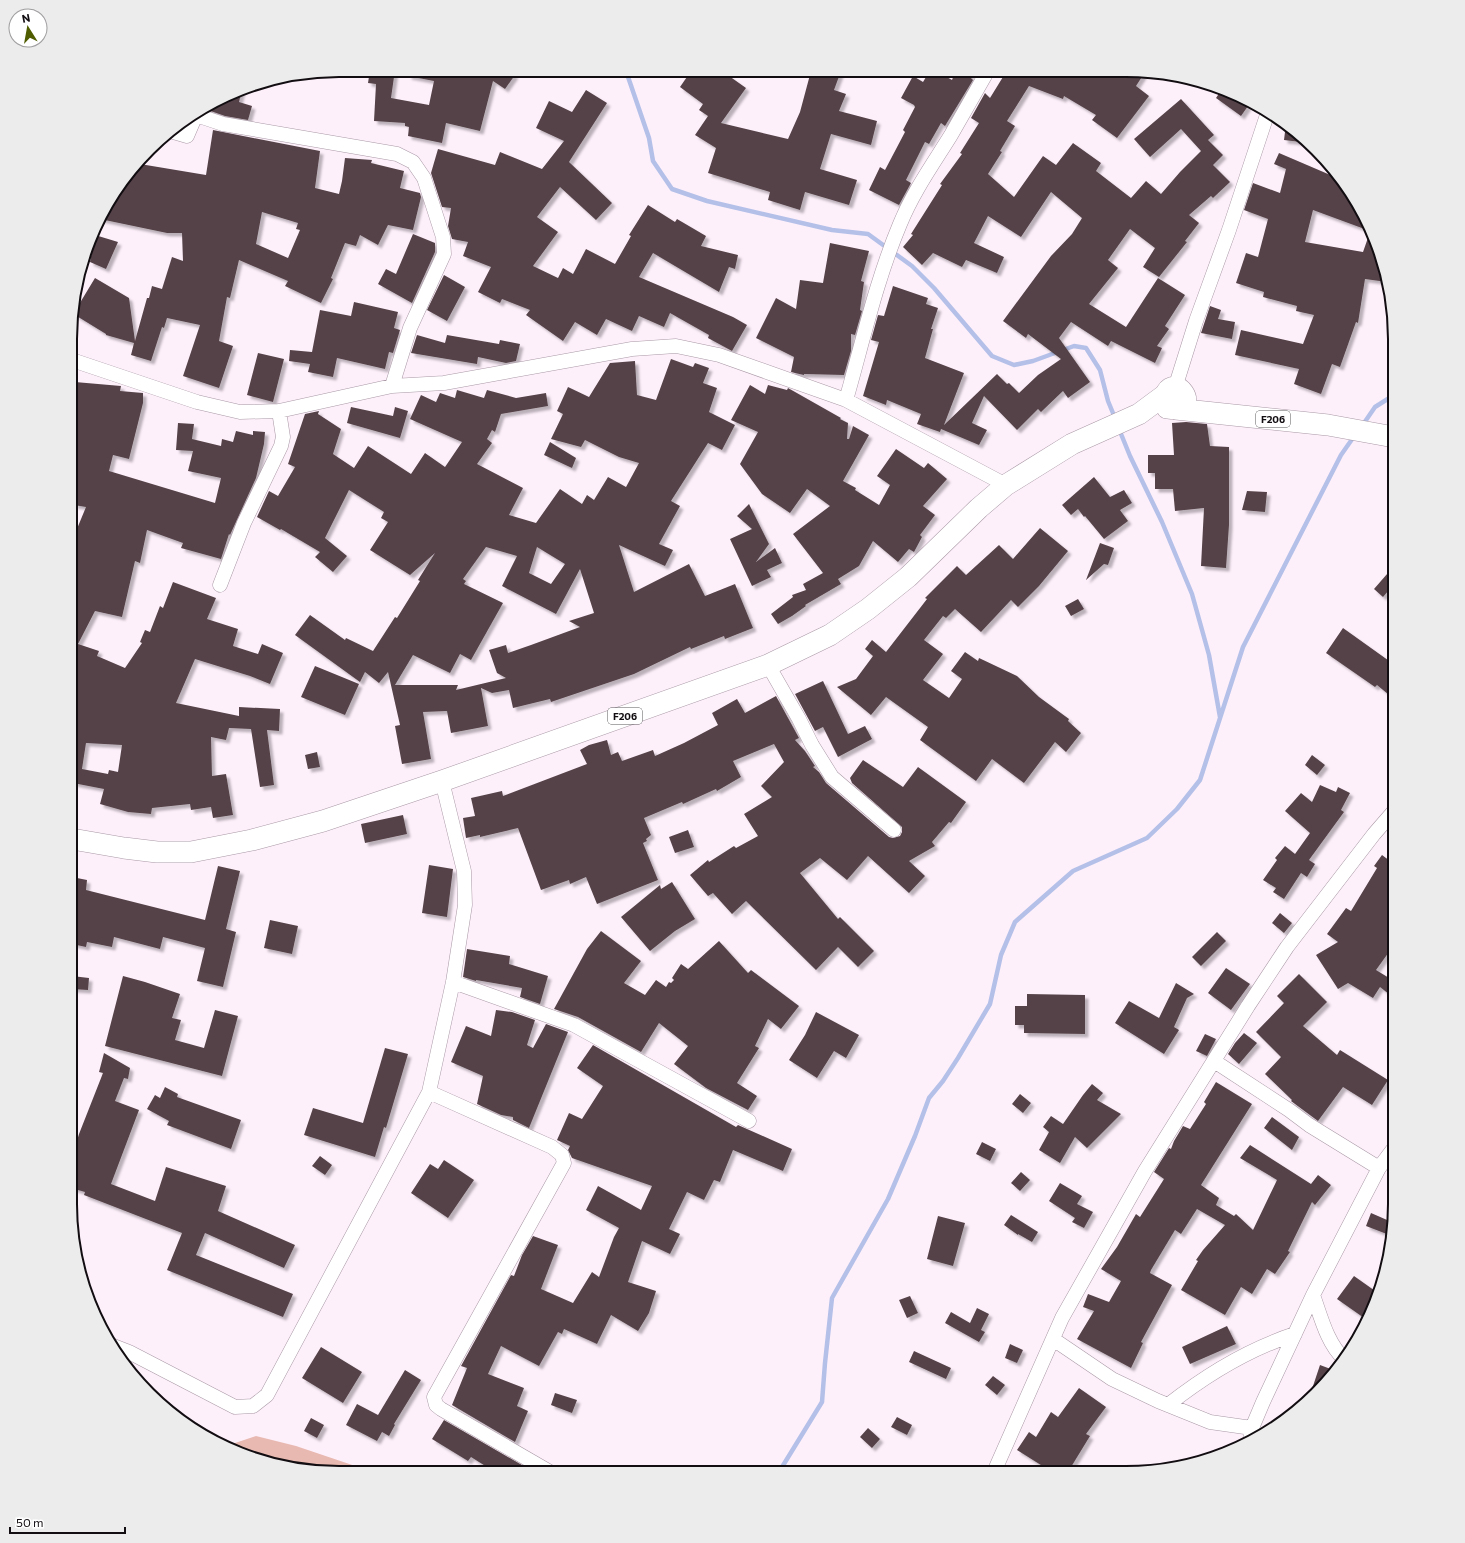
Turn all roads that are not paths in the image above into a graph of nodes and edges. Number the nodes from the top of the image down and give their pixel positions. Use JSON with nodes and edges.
{"nodes":[{"id":1,"x":984,"y":77,"type":"edge"},
{"id":2,"x":201,"y":117,"type":"edge"},
{"id":3,"x":1266,"y":118,"type":"edge"},
{"id":4,"x":193,"y":122,"type":"edge"},
{"id":5,"x":177,"y":133,"type":"edge"},
{"id":6,"x":77,"y":362,"type":"edge"},
{"id":7,"x":392,"y":386,"type":"junction"},
{"id":8,"x":1174,"y":398,"type":"junction"},
{"id":9,"x":846,"y":400,"type":"junction"},
{"id":10,"x":279,"y":411,"type":"junction"},
{"id":11,"x":1388,"y":435,"type":"edge"},
{"id":12,"x":1006,"y":485,"type":"junction"},
{"id":13,"x":220,"y":585,"type":"dead end"},
{"id":14,"x":768,"y":665,"type":"junction"},
{"id":15,"x":442,"y":781,"type":"junction"},
{"id":16,"x":1388,"y":818,"type":"edge"},
{"id":17,"x":894,"y":830,"type":"dead end"},
{"id":18,"x":77,"y":839,"type":"edge"},
{"id":19,"x":453,"y":982,"type":"junction"},
{"id":20,"x":1214,"y":1061,"type":"junction"},
{"id":21,"x":429,"y":1092,"type":"junction"},
{"id":22,"x":749,"y":1121,"type":"dead end"},
{"id":23,"x":1388,"y":1156,"type":"edge"},
{"id":24,"x":1379,"y":1168,"type":"junction"},
{"id":25,"x":1313,"y":1295,"type":"junction"},
{"id":26,"x":1295,"y":1334,"type":"junction"},
{"id":27,"x":1053,"y":1339,"type":"junction"},
{"id":28,"x":121,"y":1349,"type":"edge"},
{"id":29,"x":1340,"y":1355,"type":"edge"},
{"id":30,"x":1168,"y":1405,"type":"junction"},
{"id":31,"x":1251,"y":1434,"type":"edge"},
{"id":32,"x":540,"y":1466,"type":"edge"},
{"id":33,"x":997,"y":1466,"type":"edge"}],
"edges":[{"from":1,"to":9,"type":"street"},
{"from":2,"to":7,"type":"street"},
{"from":3,"to":8,"type":"street"},
{"from":4,"to":5,"type":"street"},
{"from":6,"to":10,"type":"street"},
{"from":7,"to":9,"type":"street"},
{"from":7,"to":10,"type":"street"},
{"from":8,"to":11,"type":"main road","number":"F206"},
{"from":8,"to":12,"type":"main road","number":"F206"},
{"from":9,"to":12,"type":"street"},
{"from":10,"to":13,"type":"street"},
{"from":12,"to":14,"type":"main road","number":"F206"},
{"from":14,"to":15,"type":"main road","number":"F206"},
{"from":14,"to":17,"type":"street"},
{"from":15,"to":18,"type":"main road","number":"F206"},
{"from":15,"to":19,"type":"street"},
{"from":16,"to":20,"type":"street"},
{"from":19,"to":21,"type":"street"},
{"from":19,"to":22,"type":"street"},
{"from":20,"to":24,"type":"street"},
{"from":20,"to":27,"type":"street"},
{"from":21,"to":28,"type":"street"},
{"from":21,"to":32,"type":"street"},
{"from":23,"to":24,"type":"street"},
{"from":24,"to":25,"type":"street"},
{"from":25,"to":26,"type":"street"},
{"from":25,"to":29,"type":"street"},
{"from":26,"to":30,"type":"street"},
{"from":26,"to":31,"type":"street"},
{"from":27,"to":30,"type":"street"},
{"from":27,"to":33,"type":"street"},
{"from":30,"to":31,"type":"street"}]}
